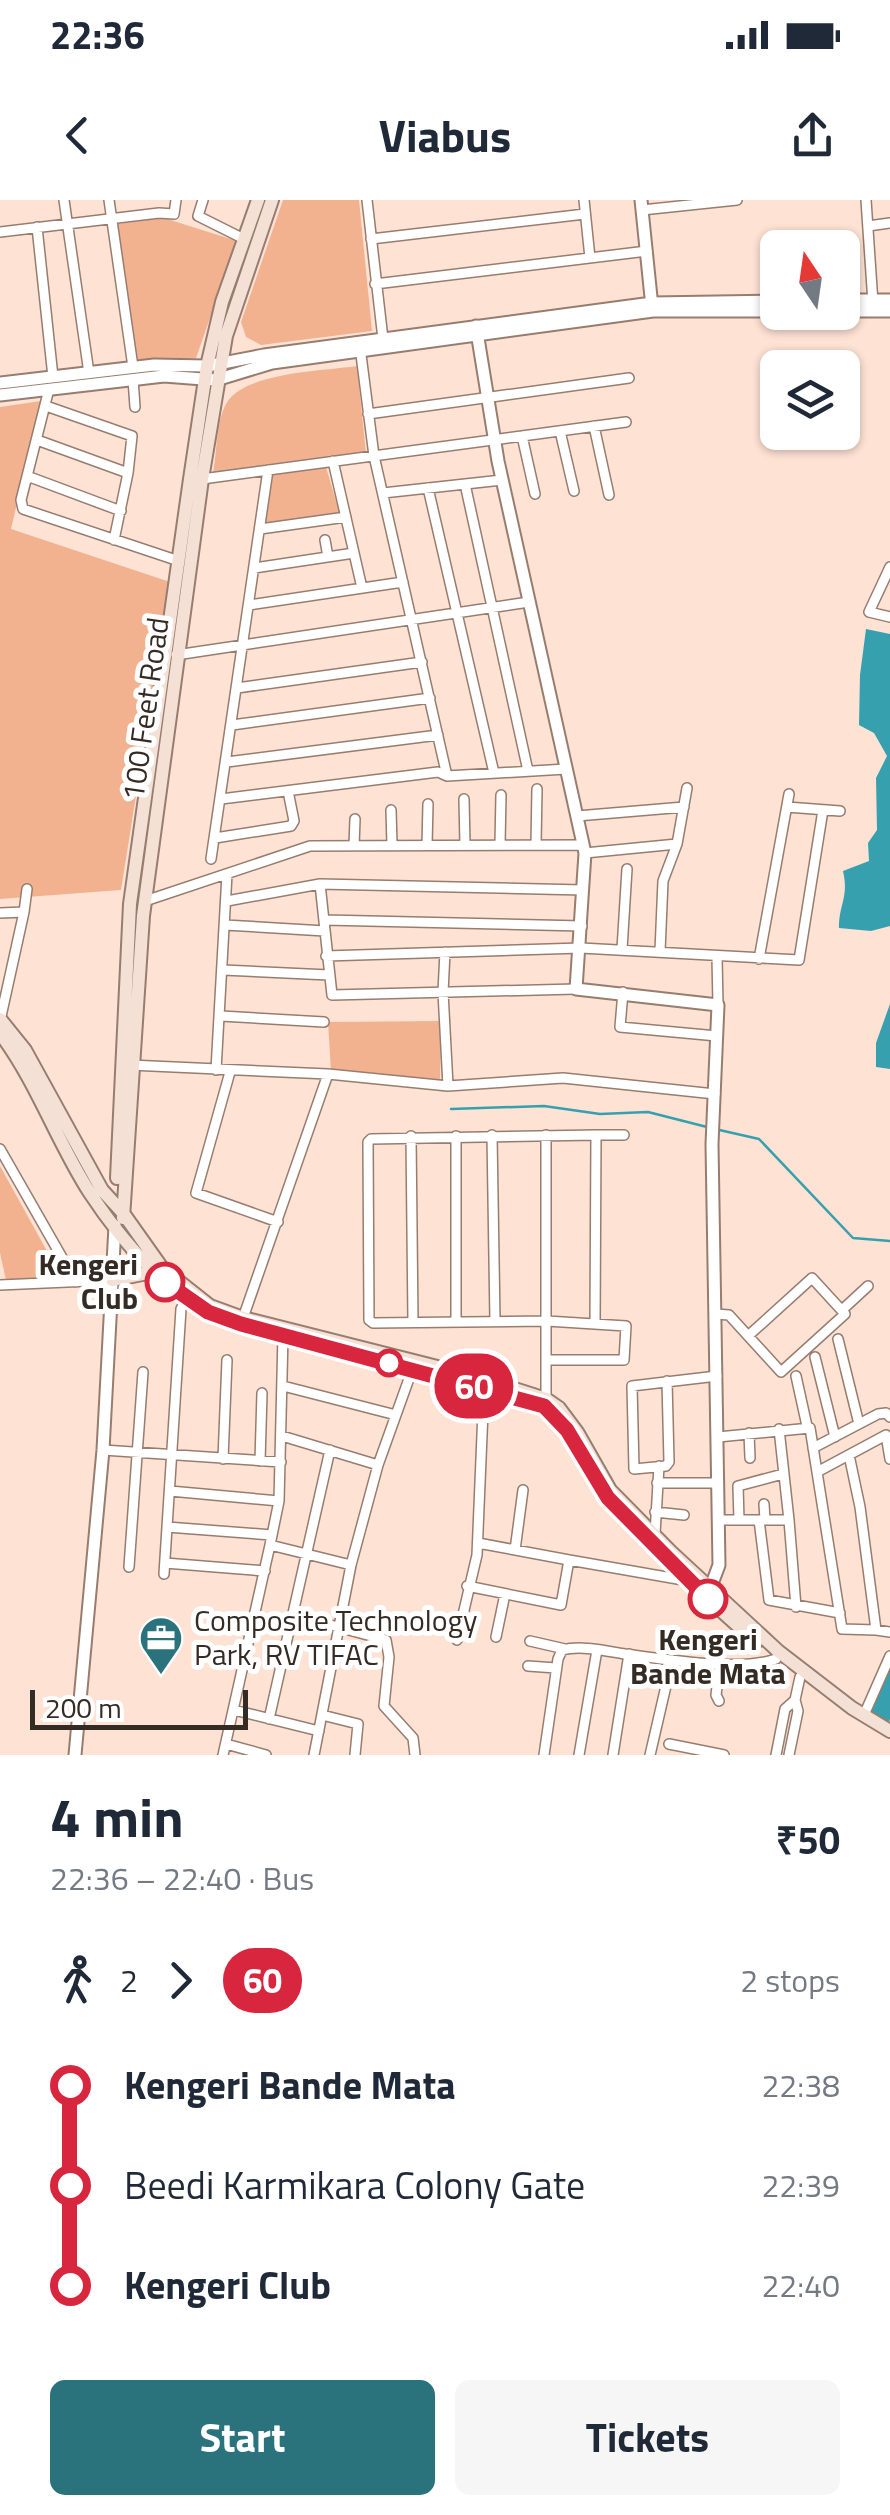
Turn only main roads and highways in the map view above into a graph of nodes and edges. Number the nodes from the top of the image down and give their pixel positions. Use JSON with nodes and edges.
{"nodes":[{"id":1,"x":258,"y":200,"type":"edge"},
{"id":2,"x":272,"y":200,"type":"edge"},
{"id":3,"x":214,"y":364,"type":"junction"},
{"id":4,"x":210,"y":381,"type":"junction"},
{"id":5,"x":172,"y":654,"type":"junction"},
{"id":6,"x":2,"y":1028,"type":"edge"},
{"id":7,"x":127,"y":1065,"type":"junction"},
{"id":8,"x":119,"y":1219,"type":"junction"},
{"id":9,"x":158,"y":1271,"type":"junction"},
{"id":10,"x":112,"y":1280,"type":"road end"},
{"id":11,"x":414,"y":1366,"type":"junction"},
{"id":12,"x":863,"y":1718,"type":"junction"},
{"id":13,"x":888,"y":1735,"type":"edge"}],
"edges":[{"from":1,"to":3,"type":"main road","name":"100 Feet Road"},
{"from":2,"to":3,"type":"main road","name":"100 Feet Road"},
{"from":3,"to":4,"type":"main road","name":"100 Feet Road"},
{"from":4,"to":5,"type":"main road","name":"100 Feet Road"},
{"from":4,"to":5,"type":"main road","name":"100 Feet Road"},
{"from":5,"to":7,"type":"main road","name":"100 Feet Road"},
{"from":5,"to":7,"type":"main road","name":"100 Feet Road"},
{"from":6,"to":8,"type":"main road"},
{"from":6,"to":8,"type":"main road"},
{"from":7,"to":8,"type":"main road","name":"100 Feet Road"},
{"from":8,"to":9,"type":"main road"},
{"from":8,"to":9,"type":"main road"},
{"from":9,"to":10,"type":"main road"},
{"from":9,"to":11,"type":"main road"},
{"from":9,"to":11,"type":"main road"},
{"from":11,"to":12,"type":"main road"},
{"from":11,"to":12,"type":"main road"},
{"from":12,"to":13,"type":"main road"}]}
